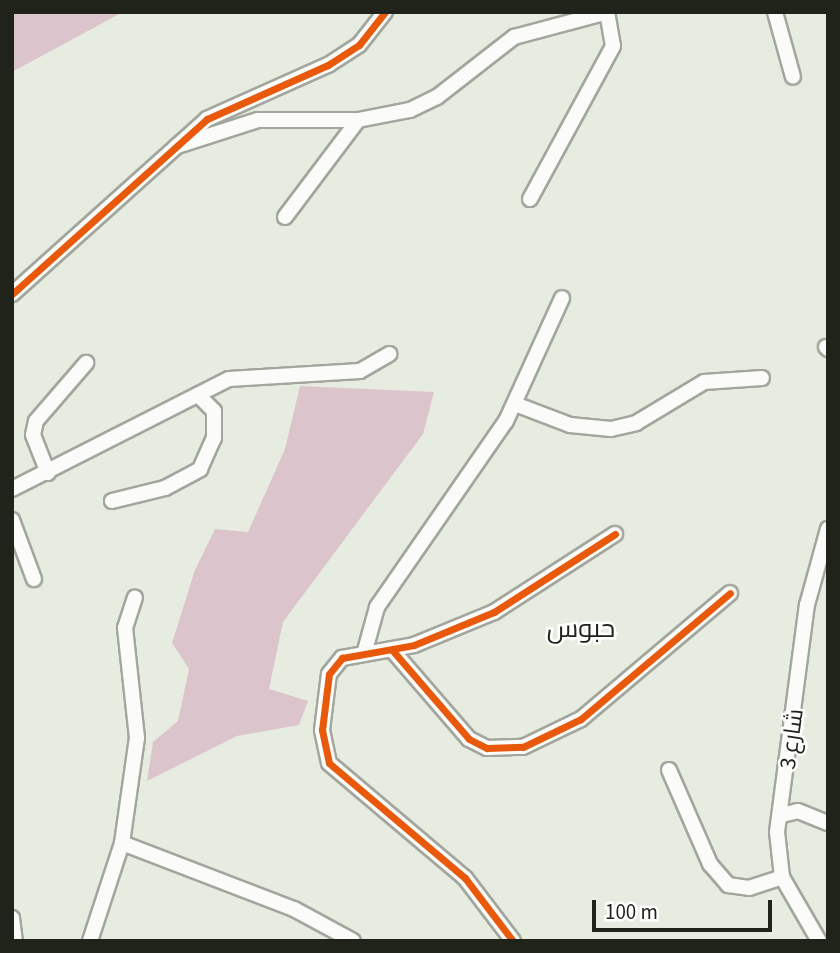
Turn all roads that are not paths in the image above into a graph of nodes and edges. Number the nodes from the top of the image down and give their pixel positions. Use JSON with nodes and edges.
{"nodes":[{"id":1,"x":386,"y":12,"type":"edge"},
{"id":2,"x":775,"y":12,"type":"edge"},
{"id":3,"x":608,"y":13,"type":"edge"},
{"id":4,"x":793,"y":76,"type":"dead end"},
{"id":5,"x":358,"y":120,"type":"junction"},
{"id":6,"x":169,"y":149,"type":"junction"},
{"id":7,"x":530,"y":199,"type":"dead end"},
{"id":8,"x":285,"y":216,"type":"dead end"},
{"id":9,"x":12,"y":294,"type":"edge"},
{"id":10,"x":562,"y":298,"type":"dead end"},
{"id":11,"x":390,"y":354,"type":"dead end"},
{"id":12,"x":86,"y":363,"type":"dead end"},
{"id":13,"x":762,"y":378,"type":"dead end"},
{"id":14,"x":198,"y":395,"type":"junction"},
{"id":15,"x":515,"y":404,"type":"junction"},
{"id":16,"x":48,"y":472,"type":"junction"},
{"id":17,"x":12,"y":489,"type":"edge"},
{"id":18,"x":112,"y":501,"type":"dead end"},
{"id":19,"x":12,"y":520,"type":"edge"},
{"id":20,"x":828,"y":529,"type":"edge"},
{"id":21,"x":615,"y":534,"type":"dead end"},
{"id":22,"x":34,"y":579,"type":"dead end"},
{"id":23,"x":730,"y":593,"type":"dead end"},
{"id":24,"x":135,"y":598,"type":"dead end"},
{"id":25,"x":393,"y":651,"type":"junction"},
{"id":26,"x":364,"y":654,"type":"junction"},
{"id":27,"x":669,"y":770,"type":"dead end"},
{"id":28,"x":782,"y":815,"type":"junction"},
{"id":29,"x":828,"y":823,"type":"edge"},
{"id":30,"x":122,"y":843,"type":"junction"},
{"id":31,"x":782,"y":877,"type":"junction"},
{"id":32,"x":12,"y":918,"type":"edge"},
{"id":33,"x":15,"y":941,"type":"edge"},
{"id":34,"x":90,"y":941,"type":"edge"},
{"id":35,"x":353,"y":941,"type":"edge"},
{"id":36,"x":513,"y":941,"type":"edge"},
{"id":37,"x":819,"y":941,"type":"edge"}],
"edges":[{"from":1,"to":6,"type":"street"},
{"from":2,"to":4,"type":"street"},
{"from":3,"to":5,"type":"street"},
{"from":3,"to":7,"type":"street"},
{"from":5,"to":6,"type":"street"},
{"from":5,"to":8,"type":"street"},
{"from":6,"to":9,"type":"street"},
{"from":10,"to":15,"type":"street"},
{"from":11,"to":14,"type":"street"},
{"from":12,"to":16,"type":"street"},
{"from":13,"to":15,"type":"street"},
{"from":14,"to":16,"type":"street"},
{"from":14,"to":18,"type":"street"},
{"from":15,"to":26,"type":"street"},
{"from":16,"to":17,"type":"street"},
{"from":19,"to":22,"type":"street"},
{"from":20,"to":28,"type":"street","name":"شارع 3"},
{"from":21,"to":25,"type":"street"},
{"from":23,"to":25,"type":"street"},
{"from":24,"to":30,"type":"street"},
{"from":25,"to":26,"type":"street"},
{"from":26,"to":36,"type":"street"},
{"from":27,"to":31,"type":"street"},
{"from":28,"to":29,"type":"street"},
{"from":28,"to":31,"type":"street","name":"شارع 3"},
{"from":30,"to":34,"type":"street"},
{"from":30,"to":35,"type":"street"},
{"from":31,"to":37,"type":"street"},
{"from":32,"to":33,"type":"street"}]}
